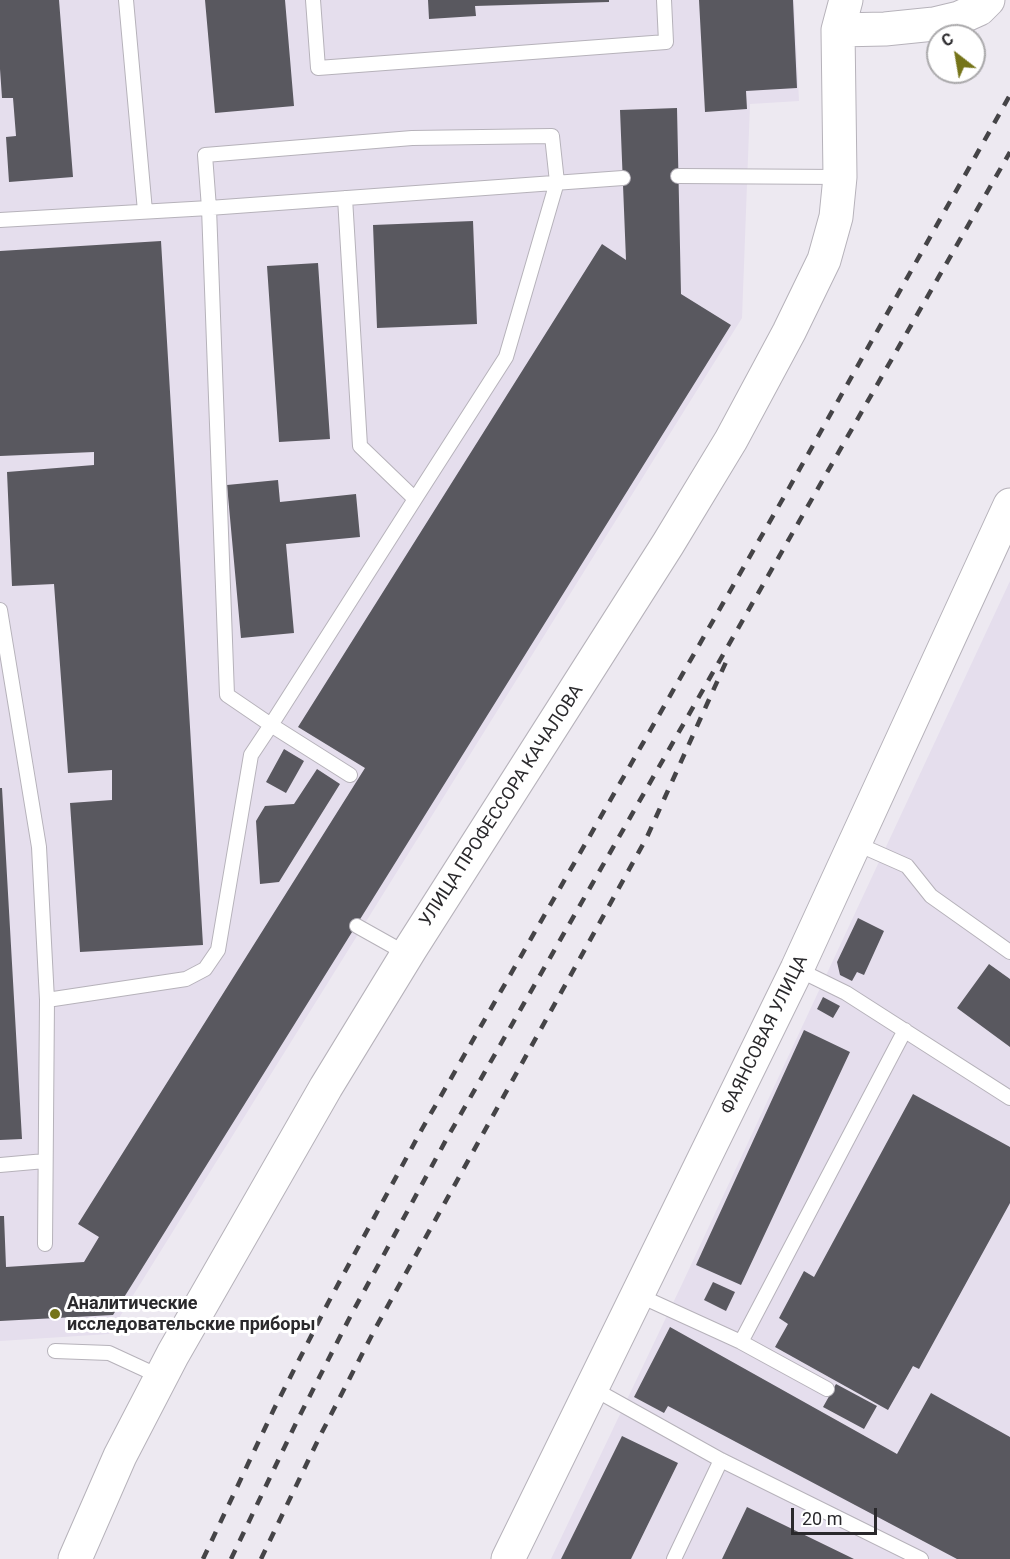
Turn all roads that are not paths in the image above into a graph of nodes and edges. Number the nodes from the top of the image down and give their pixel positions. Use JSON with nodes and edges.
{"nodes":[{"id":1,"x":126,"y":0,"type":"edge"},
{"id":2,"x":313,"y":0,"type":"edge"},
{"id":3,"x":664,"y":0,"type":"edge"},
{"id":4,"x":828,"y":0,"type":"edge"},
{"id":5,"x":988,"y":0,"type":"edge"},
{"id":6,"x":842,"y":15,"type":"edge"},
{"id":7,"x":678,"y":176,"type":"dead end"},
{"id":8,"x":840,"y":177,"type":"junction"},
{"id":9,"x":623,"y":178,"type":"dead end"},
{"id":10,"x":556,"y":182,"type":"junction"},
{"id":11,"x":345,"y":198,"type":"junction"},
{"id":12,"x":209,"y":208,"type":"junction"},
{"id":13,"x":146,"y":211,"type":"junction"},
{"id":14,"x":0,"y":220,"type":"edge"},
{"id":15,"x":415,"y":499,"type":"junction"},
{"id":16,"x":1010,"y":505,"type":"edge"},
{"id":17,"x":0,"y":610,"type":"edge"},
{"id":18,"x":271,"y":725,"type":"junction"},
{"id":19,"x":350,"y":775,"type":"dead end"},
{"id":20,"x":855,"y":843,"type":"junction"},
{"id":21,"x":357,"y":926,"type":"dead end"},
{"id":22,"x":1010,"y":952,"type":"edge"},
{"id":23,"x":407,"y":954,"type":"junction"},
{"id":24,"x":797,"y":969,"type":"junction"},
{"id":25,"x":47,"y":1000,"type":"junction"},
{"id":26,"x":905,"y":1030,"type":"junction"},
{"id":27,"x":1010,"y":1098,"type":"edge"},
{"id":28,"x":45,"y":1161,"type":"junction"},
{"id":29,"x":0,"y":1165,"type":"edge"},
{"id":30,"x":45,"y":1244,"type":"dead end"},
{"id":31,"x":638,"y":1295,"type":"junction"},
{"id":32,"x":741,"y":1342,"type":"junction"},
{"id":33,"x":55,"y":1351,"type":"dead end"},
{"id":34,"x":161,"y":1377,"type":"junction"},
{"id":35,"x":592,"y":1388,"type":"junction"},
{"id":36,"x":827,"y":1389,"type":"dead end"},
{"id":37,"x":721,"y":1460,"type":"junction"},
{"id":38,"x":75,"y":1559,"type":"edge"},
{"id":39,"x":508,"y":1559,"type":"edge"},
{"id":40,"x":674,"y":1559,"type":"edge"},
{"id":41,"x":921,"y":1559,"type":"edge"}],
"edges":[{"from":1,"to":13,"type":"lane"},
{"from":2,"to":3,"type":"lane"},
{"from":4,"to":6,"type":"street","name":"УЛИЦА ПРОФЕССОРА КАЧАЛОВА"},
{"from":5,"to":6,"type":"street"},
{"from":6,"to":8,"type":"street","name":"УЛИЦА ПРОФЕССОРА КАЧАЛОВА"},
{"from":7,"to":8,"type":"lane"},
{"from":8,"to":23,"type":"street","name":"УЛИЦА ПРОФЕССОРА КАЧАЛОВА"},
{"from":9,"to":10,"type":"lane"},
{"from":10,"to":11,"type":"lane"},
{"from":10,"to":12,"type":"lane"},
{"from":10,"to":15,"type":"lane"},
{"from":11,"to":12,"type":"lane"},
{"from":11,"to":15,"type":"lane"},
{"from":12,"to":13,"type":"lane"},
{"from":12,"to":18,"type":"lane"},
{"from":13,"to":14,"type":"lane"},
{"from":15,"to":18,"type":"lane"},
{"from":16,"to":20,"type":"street","name":"ФАЯНСОВАЯ УЛИЦА"},
{"from":17,"to":25,"type":"lane"},
{"from":18,"to":19,"type":"lane"},
{"from":18,"to":25,"type":"lane"},
{"from":20,"to":22,"type":"lane"},
{"from":20,"to":24,"type":"street","name":"ФАЯНСОВАЯ УЛИЦА"},
{"from":21,"to":23,"type":"lane"},
{"from":23,"to":34,"type":"street","name":"УЛИЦА ПРОФЕССОРА КАЧАЛОВА"},
{"from":24,"to":26,"type":"lane"},
{"from":24,"to":31,"type":"street","name":"ФАЯНСОВАЯ УЛИЦА"},
{"from":25,"to":28,"type":"lane"},
{"from":26,"to":27,"type":"lane"},
{"from":26,"to":32,"type":"lane"},
{"from":28,"to":29,"type":"lane"},
{"from":28,"to":30,"type":"lane"},
{"from":31,"to":32,"type":"lane"},
{"from":31,"to":35,"type":"street","name":"ФАЯНСОВАЯ УЛИЦА"},
{"from":32,"to":36,"type":"lane"},
{"from":33,"to":34,"type":"lane"},
{"from":34,"to":38,"type":"street","name":"УЛИЦА ПРОФЕССОРА КАЧАЛОВА"},
{"from":35,"to":37,"type":"lane"},
{"from":35,"to":39,"type":"street","name":"ФАЯНСОВАЯ УЛИЦА"},
{"from":37,"to":40,"type":"lane"},
{"from":37,"to":41,"type":"lane"}]}
